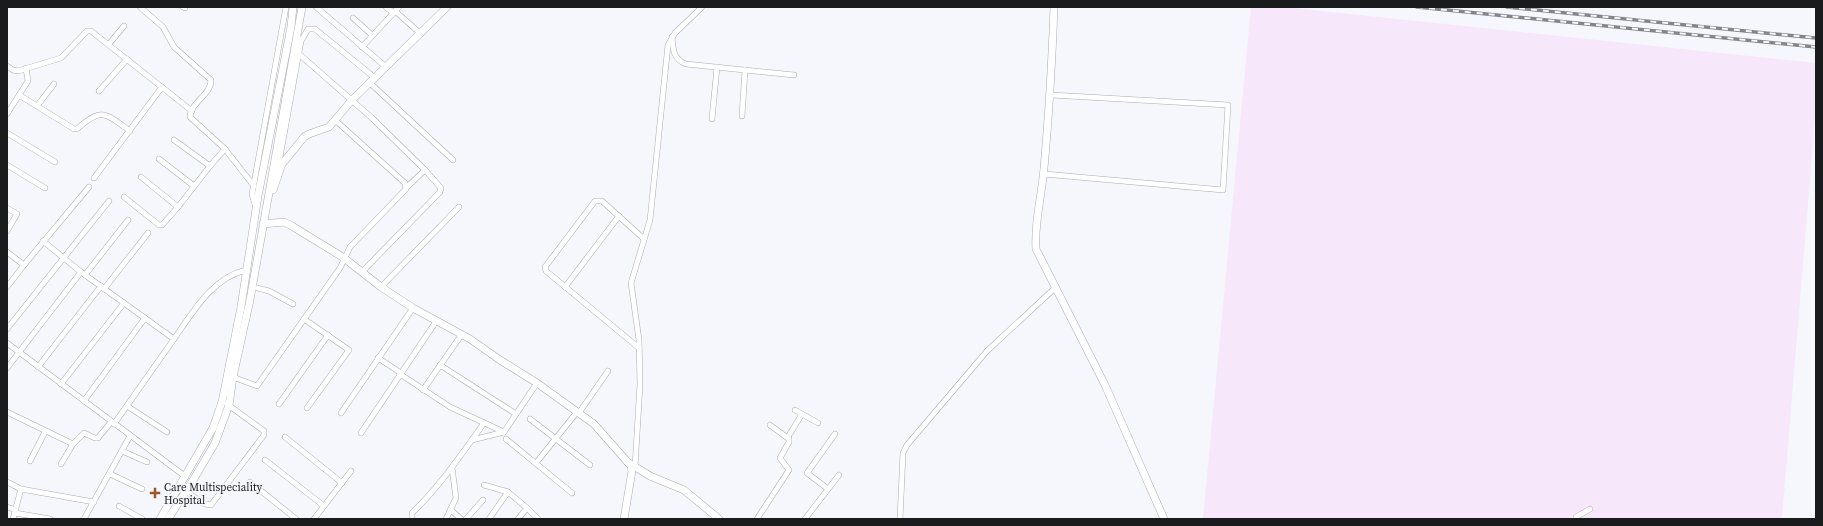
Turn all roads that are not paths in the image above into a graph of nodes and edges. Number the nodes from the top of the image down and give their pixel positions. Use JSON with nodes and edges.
{"nodes":[{"id":1,"x":140,"y":7,"type":"edge"},
{"id":2,"x":286,"y":7,"type":"edge"},
{"id":3,"x":293,"y":7,"type":"edge"},
{"id":4,"x":302,"y":7,"type":"edge"},
{"id":5,"x":316,"y":7,"type":"edge"},
{"id":6,"x":386,"y":7,"type":"edge"},
{"id":7,"x":447,"y":7,"type":"edge"},
{"id":8,"x":702,"y":7,"type":"edge"},
{"id":9,"x":1054,"y":7,"type":"edge"},
{"id":10,"x":396,"y":11,"type":"edge"},
{"id":11,"x":353,"y":18,"type":"dead end"},
{"id":12,"x":124,"y":26,"type":"dead end"},
{"id":13,"x":420,"y":34,"type":"junction"},
{"id":14,"x":372,"y":36,"type":"junction"},
{"id":15,"x":672,"y":37,"type":"junction"},
{"id":16,"x":109,"y":44,"type":"junction"},
{"id":17,"x":362,"y":47,"type":"junction"},
{"id":18,"x":299,"y":54,"type":"junction"},
{"id":19,"x":127,"y":59,"type":"junction"},
{"id":20,"x":7,"y":66,"type":"edge"},
{"id":21,"x":386,"y":67,"type":"junction"},
{"id":22,"x":717,"y":67,"type":"junction"},
{"id":23,"x":26,"y":68,"type":"junction"},
{"id":24,"x":14,"y":70,"type":"junction"},
{"id":25,"x":745,"y":70,"type":"junction"},
{"id":26,"x":7,"y":73,"type":"edge"},
{"id":27,"x":794,"y":75,"type":"dead end"},
{"id":28,"x":372,"y":80,"type":"junction"},
{"id":29,"x":54,"y":84,"type":"dead end"},
{"id":30,"x":162,"y":88,"type":"junction"},
{"id":31,"x":99,"y":91,"type":"dead end"},
{"id":32,"x":19,"y":95,"type":"junction"},
{"id":33,"x":1051,"y":95,"type":"junction"},
{"id":34,"x":352,"y":100,"type":"junction"},
{"id":35,"x":37,"y":106,"type":"junction"},
{"id":36,"x":192,"y":111,"type":"junction"},
{"id":37,"x":7,"y":114,"type":"edge"},
{"id":38,"x":742,"y":116,"type":"dead end"},
{"id":39,"x":712,"y":119,"type":"dead end"},
{"id":40,"x":335,"y":120,"type":"junction"},
{"id":41,"x":130,"y":131,"type":"junction"},
{"id":42,"x":7,"y":133,"type":"edge"},
{"id":43,"x":174,"y":140,"type":"dead end"},
{"id":44,"x":224,"y":149,"type":"junction"},
{"id":45,"x":159,"y":158,"type":"dead end"},
{"id":46,"x":453,"y":160,"type":"dead end"},
{"id":47,"x":55,"y":162,"type":"dead end"},
{"id":48,"x":7,"y":165,"type":"edge"},
{"id":49,"x":210,"y":166,"type":"junction"},
{"id":50,"x":425,"y":170,"type":"junction"},
{"id":51,"x":1044,"y":174,"type":"junction"},
{"id":52,"x":141,"y":177,"type":"dead end"},
{"id":53,"x":94,"y":178,"type":"dead end"},
{"id":54,"x":276,"y":181,"type":"junction"},
{"id":55,"x":89,"y":186,"type":"dead end"},
{"id":56,"x":194,"y":186,"type":"junction"},
{"id":57,"x":254,"y":186,"type":"junction"},
{"id":58,"x":407,"y":187,"type":"junction"},
{"id":59,"x":45,"y":188,"type":"dead end"},
{"id":60,"x":124,"y":197,"type":"dead end"},
{"id":61,"x":109,"y":201,"type":"dead end"},
{"id":62,"x":178,"y":207,"type":"junction"},
{"id":63,"x":459,"y":207,"type":"dead end"},
{"id":64,"x":7,"y":208,"type":"edge"},
{"id":65,"x":256,"y":210,"type":"junction"},
{"id":66,"x":266,"y":211,"type":"junction"},
{"id":67,"x":619,"y":216,"type":"junction"},
{"id":68,"x":128,"y":220,"type":"dead end"},
{"id":69,"x":263,"y":224,"type":"junction"},
{"id":70,"x":7,"y":231,"type":"edge"},
{"id":71,"x":148,"y":233,"type":"dead end"},
{"id":72,"x":644,"y":239,"type":"junction"},
{"id":73,"x":43,"y":241,"type":"junction"},
{"id":74,"x":7,"y":252,"type":"edge"},
{"id":75,"x":64,"y":257,"type":"junction"},
{"id":76,"x":344,"y":258,"type":"junction"},
{"id":77,"x":24,"y":265,"type":"junction"},
{"id":78,"x":246,"y":270,"type":"junction"},
{"id":79,"x":362,"y":272,"type":"junction"},
{"id":80,"x":83,"y":274,"type":"junction"},
{"id":81,"x":7,"y":287,"type":"edge"},
{"id":82,"x":253,"y":287,"type":"junction"},
{"id":83,"x":381,"y":287,"type":"junction"},
{"id":84,"x":565,"y":287,"type":"junction"},
{"id":85,"x":103,"y":288,"type":"junction"},
{"id":86,"x":1055,"y":288,"type":"junction"},
{"id":87,"x":124,"y":303,"type":"junction"},
{"id":88,"x":293,"y":304,"type":"dead end"},
{"id":89,"x":413,"y":308,"type":"junction"},
{"id":90,"x":145,"y":318,"type":"junction"},
{"id":91,"x":304,"y":319,"type":"junction"},
{"id":92,"x":437,"y":320,"type":"junction"},
{"id":93,"x":7,"y":329,"type":"edge"},
{"id":94,"x":462,"y":334,"type":"junction"},
{"id":95,"x":328,"y":335,"type":"junction"},
{"id":96,"x":174,"y":339,"type":"junction"},
{"id":97,"x":7,"y":343,"type":"edge"},
{"id":98,"x":639,"y":348,"type":"junction"},
{"id":99,"x":20,"y":353,"type":"junction"},
{"id":100,"x":378,"y":358,"type":"junction"},
{"id":101,"x":440,"y":365,"type":"junction"},
{"id":102,"x":38,"y":367,"type":"junction"},
{"id":103,"x":7,"y":368,"type":"edge"},
{"id":104,"x":608,"y":371,"type":"dead end"},
{"id":105,"x":400,"y":374,"type":"junction"},
{"id":106,"x":233,"y":377,"type":"junction"},
{"id":107,"x":536,"y":383,"type":"junction"},
{"id":108,"x":61,"y":384,"type":"junction"},
{"id":109,"x":423,"y":390,"type":"junction"},
{"id":110,"x":84,"y":401,"type":"junction"},
{"id":111,"x":225,"y":404,"type":"junction"},
{"id":112,"x":279,"y":404,"type":"dead end"},
{"id":113,"x":127,"y":406,"type":"junction"},
{"id":114,"x":307,"y":408,"type":"dead end"},
{"id":115,"x":795,"y":410,"type":"dead end"},
{"id":116,"x":7,"y":412,"type":"edge"},
{"id":117,"x":341,"y":413,"type":"dead end"},
{"id":118,"x":578,"y":413,"type":"junction"},
{"id":119,"x":516,"y":414,"type":"junction"},
{"id":120,"x":802,"y":414,"type":"junction"},
{"id":121,"x":530,"y":419,"type":"dead end"},
{"id":122,"x":113,"y":423,"type":"junction"},
{"id":123,"x":484,"y":423,"type":"junction"},
{"id":124,"x":818,"y":423,"type":"dead end"},
{"id":125,"x":770,"y":425,"type":"dead end"},
{"id":126,"x":45,"y":432,"type":"junction"},
{"id":127,"x":167,"y":432,"type":"dead end"},
{"id":128,"x":504,"y":432,"type":"junction"},
{"id":129,"x":360,"y":433,"type":"dead end"},
{"id":130,"x":835,"y":434,"type":"dead end"},
{"id":131,"x":130,"y":436,"type":"junction"},
{"id":132,"x":285,"y":437,"type":"dead end"},
{"id":133,"x":788,"y":437,"type":"junction"},
{"id":134,"x":555,"y":438,"type":"junction"},
{"id":135,"x":506,"y":439,"type":"dead end"},
{"id":136,"x":472,"y":440,"type":"junction"},
{"id":137,"x":73,"y":444,"type":"junction"},
{"id":138,"x":122,"y":451,"type":"junction"},
{"id":139,"x":265,"y":460,"type":"dead end"},
{"id":140,"x":30,"y":461,"type":"dead end"},
{"id":141,"x":147,"y":462,"type":"dead end"},
{"id":142,"x":536,"y":463,"type":"junction"},
{"id":143,"x":61,"y":464,"type":"dead end"},
{"id":144,"x":590,"y":465,"type":"dead end"},
{"id":145,"x":632,"y":465,"type":"junction"},
{"id":146,"x":452,"y":468,"type":"junction"},
{"id":147,"x":351,"y":471,"type":"dead end"},
{"id":148,"x":110,"y":474,"type":"junction"},
{"id":149,"x":839,"y":475,"type":"dead end"},
{"id":150,"x":186,"y":477,"type":"junction"},
{"id":151,"x":7,"y":482,"type":"edge"},
{"id":152,"x":250,"y":482,"type":"dead end"},
{"id":153,"x":342,"y":483,"type":"junction"},
{"id":154,"x":484,"y":485,"type":"dead end"},
{"id":155,"x":179,"y":487,"type":"junction"},
{"id":156,"x":21,"y":488,"type":"junction"},
{"id":157,"x":828,"y":488,"type":"junction"},
{"id":158,"x":142,"y":489,"type":"dead end"},
{"id":159,"x":186,"y":491,"type":"junction"},
{"id":160,"x":508,"y":492,"type":"junction"},
{"id":161,"x":572,"y":493,"type":"dead end"},
{"id":162,"x":483,"y":500,"type":"dead end"},
{"id":163,"x":94,"y":502,"type":"junction"},
{"id":164,"x":119,"y":506,"type":"dead end"},
{"id":165,"x":324,"y":506,"type":"junction"},
{"id":166,"x":7,"y":507,"type":"edge"},
{"id":167,"x":527,"y":508,"type":"junction"},
{"id":168,"x":1590,"y":509,"type":"dead end"},
{"id":169,"x":451,"y":510,"type":"junction"},
{"id":170,"x":15,"y":511,"type":"junction"},
{"id":171,"x":1576,"y":517,"type":"dead end"},
{"id":172,"x":13,"y":519,"type":"edge"},
{"id":173,"x":50,"y":519,"type":"edge"},
{"id":174,"x":84,"y":519,"type":"edge"},
{"id":175,"x":142,"y":519,"type":"edge"},
{"id":176,"x":160,"y":519,"type":"edge"},
{"id":177,"x":168,"y":519,"type":"edge"},
{"id":178,"x":296,"y":519,"type":"edge"},
{"id":179,"x":314,"y":519,"type":"edge"},
{"id":180,"x":412,"y":519,"type":"edge"},
{"id":181,"x":446,"y":519,"type":"edge"},
{"id":182,"x":461,"y":519,"type":"edge"},
{"id":183,"x":466,"y":519,"type":"edge"},
{"id":184,"x":489,"y":519,"type":"edge"},
{"id":185,"x":518,"y":519,"type":"edge"},
{"id":186,"x":538,"y":519,"type":"edge"},
{"id":187,"x":624,"y":519,"type":"edge"},
{"id":188,"x":719,"y":519,"type":"edge"},
{"id":189,"x":757,"y":519,"type":"edge"},
{"id":190,"x":805,"y":519,"type":"edge"},
{"id":191,"x":900,"y":519,"type":"edge"},
{"id":192,"x":1164,"y":519,"type":"edge"}],
"edges":[{"from":1,"to":36,"type":"street"},
{"from":2,"to":57,"type":"street"},
{"from":3,"to":65,"type":"street"},
{"from":4,"to":66,"type":"street"},
{"from":5,"to":17,"type":"street"},
{"from":6,"to":10,"type":"street"},
{"from":7,"to":13,"type":"street"},
{"from":8,"to":15,"type":"street"},
{"from":9,"to":33,"type":"street"},
{"from":10,"to":13,"type":"street"},
{"from":10,"to":14,"type":"street"},
{"from":11,"to":14,"type":"street"},
{"from":12,"to":16,"type":"street"},
{"from":13,"to":21,"type":"street"},
{"from":14,"to":17,"type":"street"},
{"from":15,"to":22,"type":"street"},
{"from":15,"to":72,"type":"street"},
{"from":16,"to":19,"type":"street"},
{"from":16,"to":23,"type":"street"},
{"from":17,"to":21,"type":"street"},
{"from":18,"to":28,"type":"street"},
{"from":18,"to":34,"type":"street"},
{"from":18,"to":54,"type":"street"},
{"from":19,"to":30,"type":"street"},
{"from":19,"to":31,"type":"street"},
{"from":20,"to":24,"type":"street"},
{"from":21,"to":28,"type":"street"},
{"from":22,"to":25,"type":"street"},
{"from":22,"to":39,"type":"street"},
{"from":23,"to":24,"type":"street"},
{"from":23,"to":32,"type":"street"},
{"from":24,"to":26,"type":"street"},
{"from":25,"to":27,"type":"street"},
{"from":25,"to":38,"type":"street"},
{"from":28,"to":34,"type":"street"},
{"from":28,"to":46,"type":"street"},
{"from":29,"to":35,"type":"street"},
{"from":30,"to":36,"type":"street"},
{"from":30,"to":41,"type":"street"},
{"from":32,"to":35,"type":"street"},
{"from":32,"to":37,"type":"street"},
{"from":33,"to":51,"type":"street"},
{"from":33,"to":51,"type":"street"},
{"from":34,"to":40,"type":"street"},
{"from":34,"to":50,"type":"street"},
{"from":35,"to":41,"type":"street"},
{"from":36,"to":44,"type":"street"},
{"from":40,"to":54,"type":"street"},
{"from":40,"to":58,"type":"street"},
{"from":41,"to":53,"type":"street"},
{"from":42,"to":47,"type":"street"},
{"from":43,"to":49,"type":"street"},
{"from":44,"to":49,"type":"street"},
{"from":44,"to":57,"type":"street"},
{"from":45,"to":56,"type":"street"},
{"from":48,"to":59,"type":"street"},
{"from":49,"to":56,"type":"street"},
{"from":50,"to":58,"type":"street"},
{"from":50,"to":79,"type":"street"},
{"from":51,"to":86,"type":"street"},
{"from":52,"to":62,"type":"street"},
{"from":54,"to":66,"type":"street"},
{"from":55,"to":73,"type":"street"},
{"from":56,"to":62,"type":"street"},
{"from":57,"to":65,"type":"street"},
{"from":58,"to":76,"type":"street"},
{"from":60,"to":62,"type":"street"},
{"from":61,"to":75,"type":"street"},
{"from":63,"to":83,"type":"street"},
{"from":64,"to":70,"type":"street"},
{"from":65,"to":78,"type":"street"},
{"from":66,"to":69,"type":"street"},
{"from":67,"to":72,"type":"street"},
{"from":67,"to":84,"type":"street"},
{"from":67,"to":84,"type":"street"},
{"from":68,"to":80,"type":"street"},
{"from":69,"to":76,"type":"street"},
{"from":69,"to":82,"type":"street"},
{"from":71,"to":85,"type":"street"},
{"from":72,"to":98,"type":"street"},
{"from":73,"to":75,"type":"street"},
{"from":73,"to":77,"type":"street"},
{"from":74,"to":77,"type":"street"},
{"from":75,"to":80,"type":"street"},
{"from":75,"to":93,"type":"street"},
{"from":76,"to":79,"type":"street"},
{"from":76,"to":91,"type":"street"},
{"from":77,"to":81,"type":"street"},
{"from":78,"to":96,"type":"street"},
{"from":78,"to":111,"type":"street"},
{"from":79,"to":83,"type":"street"},
{"from":80,"to":85,"type":"street"},
{"from":80,"to":99,"type":"street"},
{"from":82,"to":88,"type":"street"},
{"from":82,"to":106,"type":"street"},
{"from":83,"to":89,"type":"street"},
{"from":84,"to":98,"type":"street"},
{"from":85,"to":87,"type":"street"},
{"from":85,"to":102,"type":"street"},
{"from":86,"to":191,"type":"street"},
{"from":86,"to":192,"type":"street"},
{"from":87,"to":90,"type":"street"},
{"from":87,"to":108,"type":"street"},
{"from":89,"to":92,"type":"street"},
{"from":89,"to":100,"type":"street"},
{"from":90,"to":96,"type":"street"},
{"from":90,"to":110,"type":"street"},
{"from":91,"to":95,"type":"street"},
{"from":91,"to":106,"type":"street"},
{"from":92,"to":94,"type":"street"},
{"from":92,"to":105,"type":"street"},
{"from":94,"to":101,"type":"street"},
{"from":94,"to":107,"type":"street"},
{"from":95,"to":112,"type":"street"},
{"from":95,"to":114,"type":"street"},
{"from":96,"to":113,"type":"street"},
{"from":97,"to":99,"type":"street"},
{"from":98,"to":145,"type":"street"},
{"from":99,"to":102,"type":"street"},
{"from":99,"to":103,"type":"street"},
{"from":100,"to":105,"type":"street"},
{"from":100,"to":117,"type":"street"},
{"from":101,"to":109,"type":"street"},
{"from":101,"to":119,"type":"street"},
{"from":102,"to":108,"type":"street"},
{"from":104,"to":118,"type":"street"},
{"from":105,"to":109,"type":"street"},
{"from":105,"to":129,"type":"street"},
{"from":106,"to":111,"type":"street"},
{"from":107,"to":118,"type":"street"},
{"from":107,"to":119,"type":"street"},
{"from":108,"to":110,"type":"street"},
{"from":109,"to":123,"type":"street"},
{"from":110,"to":122,"type":"street"},
{"from":111,"to":150,"type":"street"},
{"from":111,"to":159,"type":"street"},
{"from":111,"to":159,"type":"street"},
{"from":113,"to":122,"type":"street"},
{"from":113,"to":127,"type":"street"},
{"from":115,"to":120,"type":"street"},
{"from":116,"to":126,"type":"street"},
{"from":118,"to":134,"type":"street"},
{"from":118,"to":145,"type":"street"},
{"from":119,"to":128,"type":"street"},
{"from":120,"to":124,"type":"street"},
{"from":120,"to":133,"type":"street"},
{"from":121,"to":134,"type":"street"},
{"from":122,"to":131,"type":"street"},
{"from":122,"to":137,"type":"street"},
{"from":123,"to":128,"type":"street"},
{"from":123,"to":136,"type":"street"},
{"from":125,"to":133,"type":"street"},
{"from":126,"to":137,"type":"street"},
{"from":126,"to":140,"type":"street"},
{"from":128,"to":136,"type":"street"},
{"from":130,"to":157,"type":"street"},
{"from":131,"to":138,"type":"street"},
{"from":131,"to":150,"type":"street"},
{"from":132,"to":153,"type":"street"},
{"from":133,"to":189,"type":"street"},
{"from":134,"to":142,"type":"street"},
{"from":134,"to":144,"type":"street"},
{"from":135,"to":142,"type":"street"},
{"from":136,"to":146,"type":"street"},
{"from":137,"to":143,"type":"street"},
{"from":138,"to":141,"type":"street"},
{"from":138,"to":148,"type":"street"},
{"from":139,"to":165,"type":"street"},
{"from":142,"to":161,"type":"street"},
{"from":145,"to":187,"type":"street"},
{"from":145,"to":188,"type":"street"},
{"from":146,"to":169,"type":"street"},
{"from":146,"to":180,"type":"street"},
{"from":147,"to":153,"type":"street"},
{"from":148,"to":158,"type":"street"},
{"from":148,"to":163,"type":"street"},
{"from":149,"to":157,"type":"street"},
{"from":150,"to":155,"type":"street"},
{"from":151,"to":156,"type":"street"},
{"from":152,"to":178,"type":"street"},
{"from":153,"to":165,"type":"street"},
{"from":154,"to":160,"type":"street"},
{"from":155,"to":159,"type":"street"},
{"from":155,"to":176,"type":"street"},
{"from":156,"to":163,"type":"street"},
{"from":156,"to":170,"type":"street"},
{"from":157,"to":190,"type":"street"},
{"from":159,"to":177,"type":"street"},
{"from":160,"to":167,"type":"street"},
{"from":160,"to":184,"type":"street"},
{"from":162,"to":183,"type":"street"},
{"from":163,"to":174,"type":"street"},
{"from":164,"to":175,"type":"street"},
{"from":165,"to":179,"type":"street"},
{"from":166,"to":170,"type":"street"},
{"from":167,"to":185,"type":"street"},
{"from":167,"to":186,"type":"street"},
{"from":168,"to":171,"type":"street"},
{"from":169,"to":181,"type":"street"},
{"from":169,"to":182,"type":"street"},
{"from":170,"to":172,"type":"street"},
{"from":170,"to":173,"type":"street"}]}
